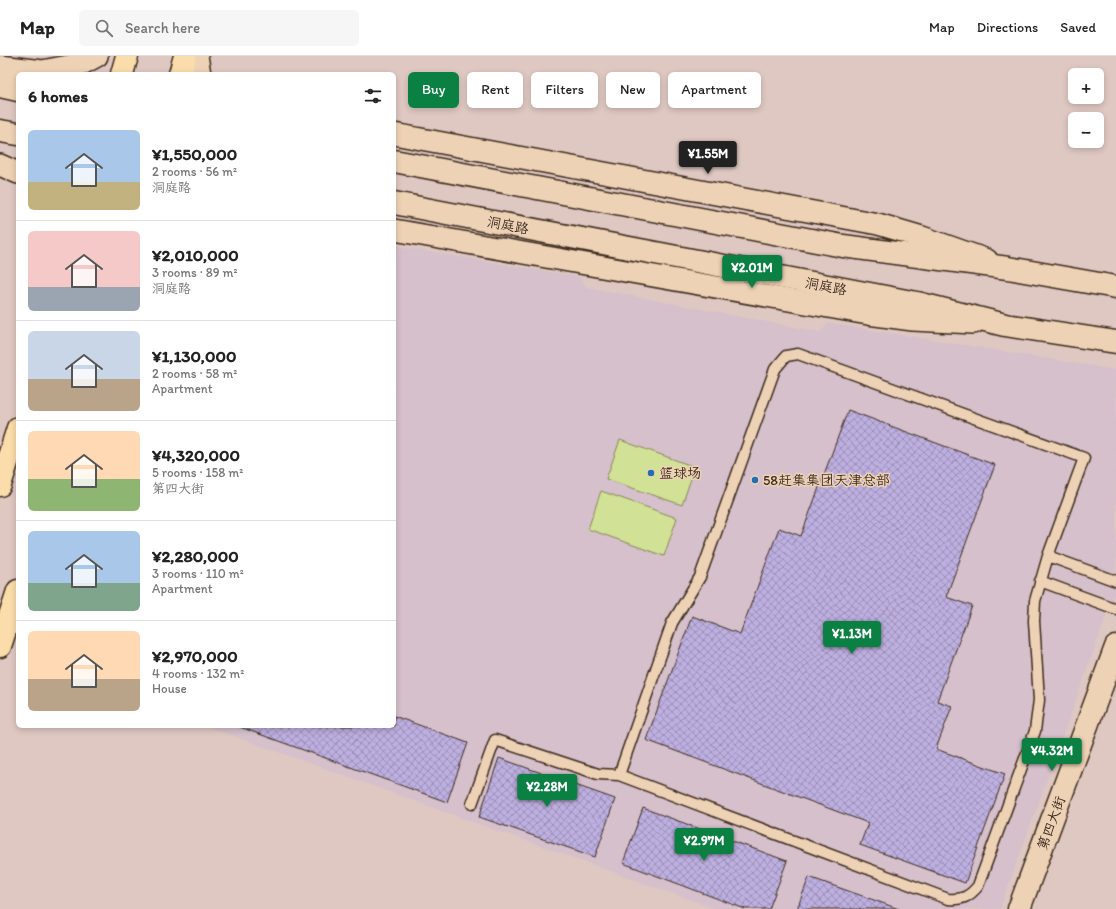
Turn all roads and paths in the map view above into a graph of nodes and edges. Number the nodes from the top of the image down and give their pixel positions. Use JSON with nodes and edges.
{"nodes":[{"id":1,"x":97,"y":56,"type":"edge"},
{"id":2,"x":127,"y":56,"type":"edge"},
{"id":3,"x":185,"y":56,"type":"edge"},
{"id":4,"x":197,"y":56,"type":"edge"},
{"id":5,"x":0,"y":66,"type":"edge"},
{"id":6,"x":123,"y":72,"type":"edge"},
{"id":7,"x":181,"y":72,"type":"edge"},
{"id":8,"x":200,"y":72,"type":"edge"},
{"id":9,"x":0,"y":86,"type":"edge"},
{"id":10,"x":16,"y":90,"type":"edge"},
{"id":11,"x":0,"y":131,"type":"edge"},
{"id":12,"x":16,"y":134,"type":"edge"},
{"id":13,"x":396,"y":134,"type":"edge"},
{"id":14,"x":396,"y":161,"type":"edge"},
{"id":15,"x":0,"y":165,"type":"edge"},
{"id":16,"x":16,"y":172,"type":"edge"},
{"id":17,"x":396,"y":203,"type":"edge"},
{"id":18,"x":396,"y":230,"type":"edge"},
{"id":19,"x":1008,"y":268,"type":"junction"},
{"id":20,"x":1116,"y":287,"type":"edge"},
{"id":21,"x":1005,"y":324,"type":"junction"},
{"id":22,"x":1116,"y":342,"type":"edge"},
{"id":23,"x":16,"y":434,"type":"edge"},
{"id":24,"x":0,"y":485,"type":"edge"},
{"id":25,"x":1048,"y":556,"type":"junction"},
{"id":26,"x":1040,"y":581,"type":"junction"},
{"id":27,"x":1116,"y":581,"type":"edge"},
{"id":28,"x":16,"y":597,"type":"edge"},
{"id":29,"x":1116,"y":609,"type":"edge"},
{"id":30,"x":0,"y":646,"type":"edge"},
{"id":31,"x":1116,"y":647,"type":"edge"},
{"id":32,"x":1116,"y":684,"type":"edge"},
{"id":33,"x":619,"y":775,"type":"junction"},
{"id":34,"x":472,"y":804,"type":"dead end"},
{"id":35,"x":1019,"y":909,"type":"edge"},
{"id":36,"x":1034,"y":909,"type":"edge"}],
"edges":[{"from":1,"to":5,"type":"street"},
{"from":2,"to":6,"type":"highway"},
{"from":3,"to":7,"type":"highway"},
{"from":4,"to":8,"type":"street"},
{"from":9,"to":10,"type":"main road"},
{"from":11,"to":12,"type":"main road"},
{"from":13,"to":19,"type":"street"},
{"from":14,"to":19,"type":"main road"},
{"from":15,"to":16,"type":"street"},
{"from":17,"to":21,"type":"main road","name":"洞庭路"},
{"from":18,"to":21,"type":"street"},
{"from":19,"to":20,"type":"main road"},
{"from":21,"to":22,"type":"main road","name":"洞庭路"},
{"from":23,"to":24,"type":"highway"},
{"from":25,"to":26,"type":"lane"},
{"from":25,"to":27,"type":"lane"},
{"from":25,"to":33,"type":"lane"},
{"from":26,"to":29,"type":"lane"},
{"from":26,"to":33,"type":"lane"},
{"from":28,"to":30,"type":"highway"},
{"from":31,"to":35,"type":"main road","name":"第四大街"},
{"from":32,"to":36,"type":"main road","name":"第四大街"},
{"from":33,"to":34,"type":"lane"}]}
